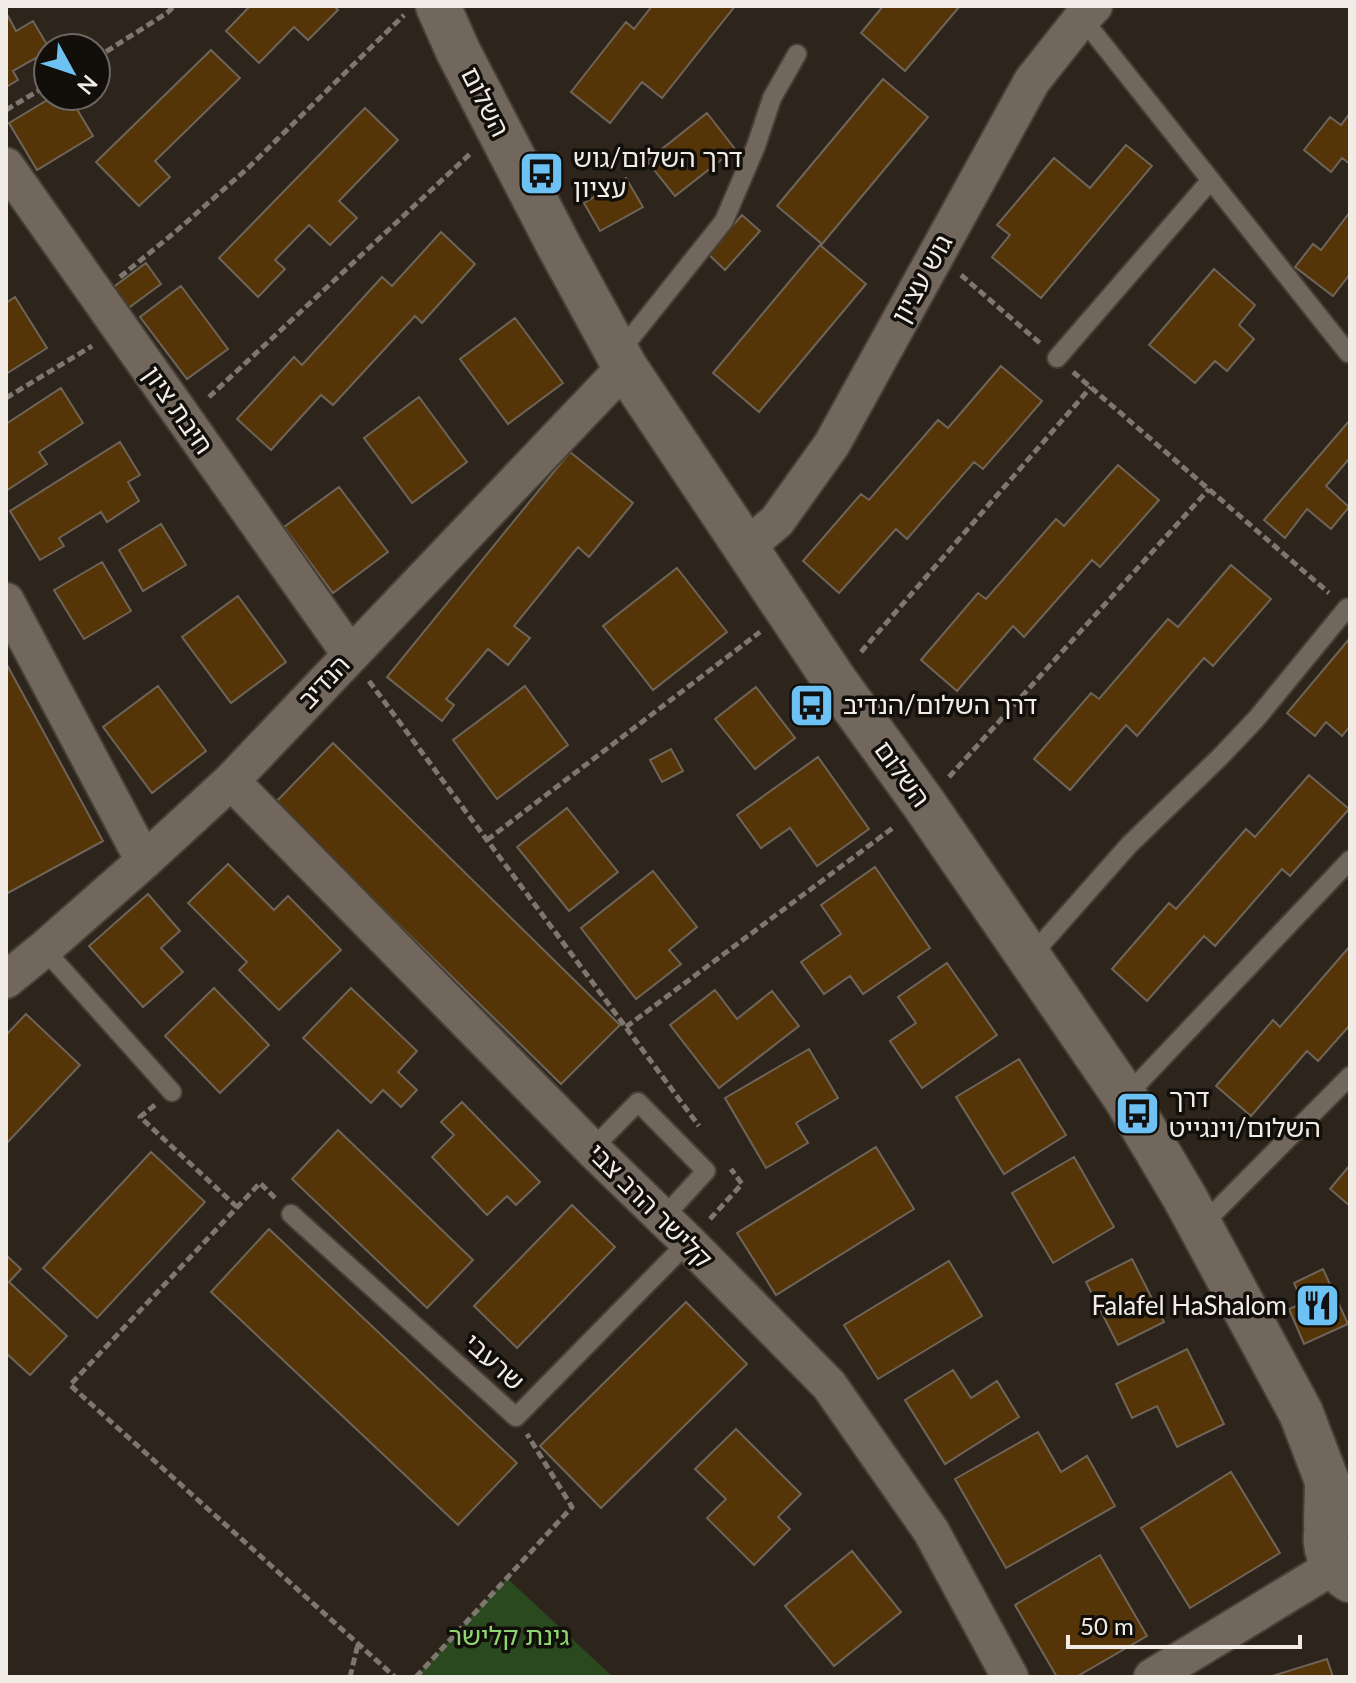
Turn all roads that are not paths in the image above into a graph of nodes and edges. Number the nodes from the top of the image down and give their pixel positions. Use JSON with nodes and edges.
{"nodes":[{"id":1,"x":438,"y":6,"type":"edge"},
{"id":2,"x":1088,"y":12,"type":"edge"},
{"id":3,"x":797,"y":54,"type":"dead end"},
{"id":4,"x":6,"y":166,"type":"edge"},
{"id":5,"x":1211,"y":180,"type":"junction"},
{"id":6,"x":1350,"y":350,"type":"edge"},
{"id":7,"x":1057,"y":358,"type":"road end"},
{"id":8,"x":621,"y":360,"type":"junction"},
{"id":9,"x":745,"y":548,"type":"junction"},
{"id":10,"x":6,"y":601,"type":"edge"},
{"id":11,"x":1347,"y":608,"type":"road end"},
{"id":12,"x":350,"y":654,"type":"junction"},
{"id":13,"x":231,"y":781,"type":"junction"},
{"id":14,"x":1350,"y":860,"type":"edge"},
{"id":15,"x":144,"y":861,"type":"junction"},
{"id":16,"x":44,"y":949,"type":"junction"},
{"id":17,"x":1030,"y":957,"type":"junction"},
{"id":18,"x":6,"y":980,"type":"edge"},
{"id":19,"x":1350,"y":1076,"type":"edge"},
{"id":20,"x":172,"y":1092,"type":"road end"},
{"id":21,"x":1125,"y":1097,"type":"junction"},
{"id":22,"x":592,"y":1149,"type":"junction"},
{"id":23,"x":291,"y":1214,"type":"road end"},
{"id":24,"x":1200,"y":1227,"type":"junction"},
{"id":25,"x":675,"y":1230,"type":"junction"},
{"id":26,"x":1301,"y":1413,"type":"junction"},
{"id":27,"x":1350,"y":1466,"type":"edge"},
{"id":28,"x":1340,"y":1542,"type":"edge"},
{"id":29,"x":1010,"y":1677,"type":"edge"},
{"id":30,"x":1152,"y":1677,"type":"edge"}],
"edges":[{"from":1,"to":8,"type":"street","name":"השלום"},
{"from":2,"to":5,"type":"lane"},
{"from":2,"to":9,"type":"street","name":"גוש עציון"},
{"from":3,"to":8,"type":"lane"},
{"from":4,"to":12,"type":"street","name":"חיבת ציון"},
{"from":5,"to":6,"type":"lane"},
{"from":5,"to":7,"type":"lane"},
{"from":8,"to":9,"type":"street","name":"השלום"},
{"from":8,"to":12,"type":"street","name":"הנדיב"},
{"from":9,"to":17,"type":"street","name":"השלום"},
{"from":10,"to":15,"type":"street"},
{"from":11,"to":17,"type":"lane"},
{"from":12,"to":13,"type":"street","name":"הנדיב"},
{"from":13,"to":15,"type":"street","name":"הנדיב"},
{"from":13,"to":22,"type":"street","name":"קלישר הרב צבי"},
{"from":14,"to":21,"type":"lane"},
{"from":15,"to":16,"type":"street","name":"הנדיב"},
{"from":16,"to":18,"type":"street","name":"הנדיב"},
{"from":16,"to":20,"type":"lane"},
{"from":17,"to":21,"type":"street","name":"השלום"},
{"from":19,"to":24,"type":"lane"},
{"from":21,"to":24,"type":"street","name":"השלום"},
{"from":22,"to":25,"type":"street","name":"קלישר הרב צבי"},
{"from":22,"to":25,"type":"lane","name":"שרעבי"},
{"from":23,"to":25,"type":"lane","name":"שרעבי"},
{"from":24,"to":26,"type":"street","name":"השלום"},
{"from":25,"to":29,"type":"street","name":"קלישר הרב צבי"},
{"from":26,"to":27,"type":"street","name":"השלום"},
{"from":26,"to":28,"type":"street","name":"השלום"},
{"from":28,"to":30,"type":"street"}]}
